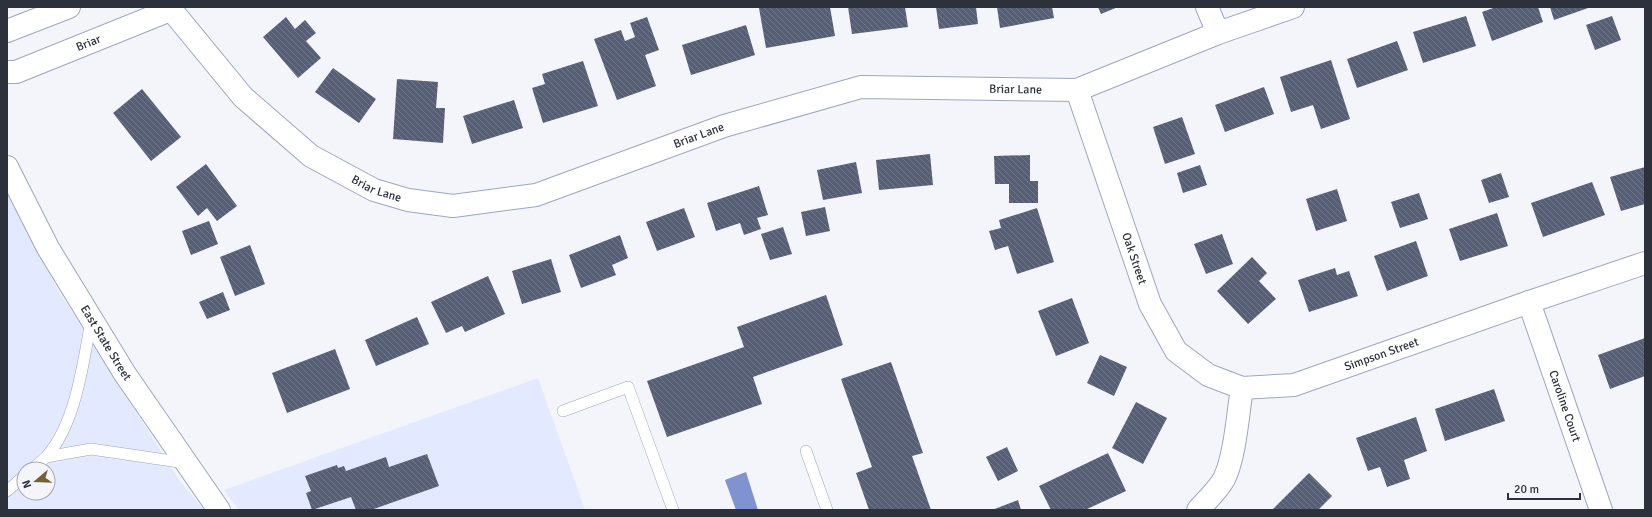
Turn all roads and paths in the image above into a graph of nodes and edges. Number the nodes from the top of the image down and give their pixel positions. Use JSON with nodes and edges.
{"nodes":[{"id":1,"x":69,"y":7,"type":"edge"},
{"id":2,"x":1207,"y":7,"type":"edge"},
{"id":3,"x":1293,"y":7,"type":"edge"},
{"id":4,"x":169,"y":9,"type":"edge"},
{"id":5,"x":7,"y":31,"type":"edge"},
{"id":6,"x":1218,"y":34,"type":"junction"},
{"id":7,"x":7,"y":72,"type":"edge"},
{"id":8,"x":1077,"y":90,"type":"junction"},
{"id":9,"x":7,"y":167,"type":"edge"},
{"id":10,"x":1645,"y":263,"type":"edge"},
{"id":11,"x":1529,"y":302,"type":"junction"},
{"id":12,"x":91,"y":319,"type":"junction"},
{"id":13,"x":1242,"y":388,"type":"junction"},
{"id":14,"x":562,"y":411,"type":"dead end"},
{"id":15,"x":806,"y":450,"type":"dead end"},
{"id":16,"x":46,"y":457,"type":"junction"},
{"id":17,"x":41,"y":461,"type":"edge"},
{"id":18,"x":186,"y":463,"type":"junction"},
{"id":19,"x":16,"y":483,"type":"edge"},
{"id":20,"x":7,"y":491,"type":"edge"},
{"id":21,"x":219,"y":510,"type":"edge"},
{"id":22,"x":673,"y":510,"type":"edge"},
{"id":23,"x":827,"y":510,"type":"edge"},
{"id":24,"x":1198,"y":510,"type":"edge"},
{"id":25,"x":1601,"y":510,"type":"edge"}],
"edges":[{"from":1,"to":5,"type":"street"},
{"from":2,"to":6,"type":"street"},
{"from":3,"to":6,"type":"street","name":"Briar Lane"},
{"from":4,"to":7,"type":"street","name":"Briar"},
{"from":4,"to":8,"type":"street","name":"Briar Lane"},
{"from":6,"to":8,"type":"street","name":"Briar Lane"},
{"from":8,"to":13,"type":"street","name":"Oak Street"},
{"from":9,"to":12,"type":"street","name":"East State Street"},
{"from":10,"to":11,"type":"street","name":"Simpson Street"},
{"from":11,"to":13,"type":"street","name":"Simpson Street"},
{"from":11,"to":25,"type":"street","name":"Caroline Court"},
{"from":12,"to":16,"type":"lane"},
{"from":12,"to":18,"type":"street","name":"East State Street"},
{"from":13,"to":24,"type":"street"},
{"from":14,"to":22,"type":"lane"},
{"from":15,"to":23,"type":"lane"},
{"from":16,"to":17,"type":"lane"},
{"from":16,"to":18,"type":"lane"},
{"from":18,"to":21,"type":"street","name":"East State Street"},
{"from":19,"to":20,"type":"lane"}]}
